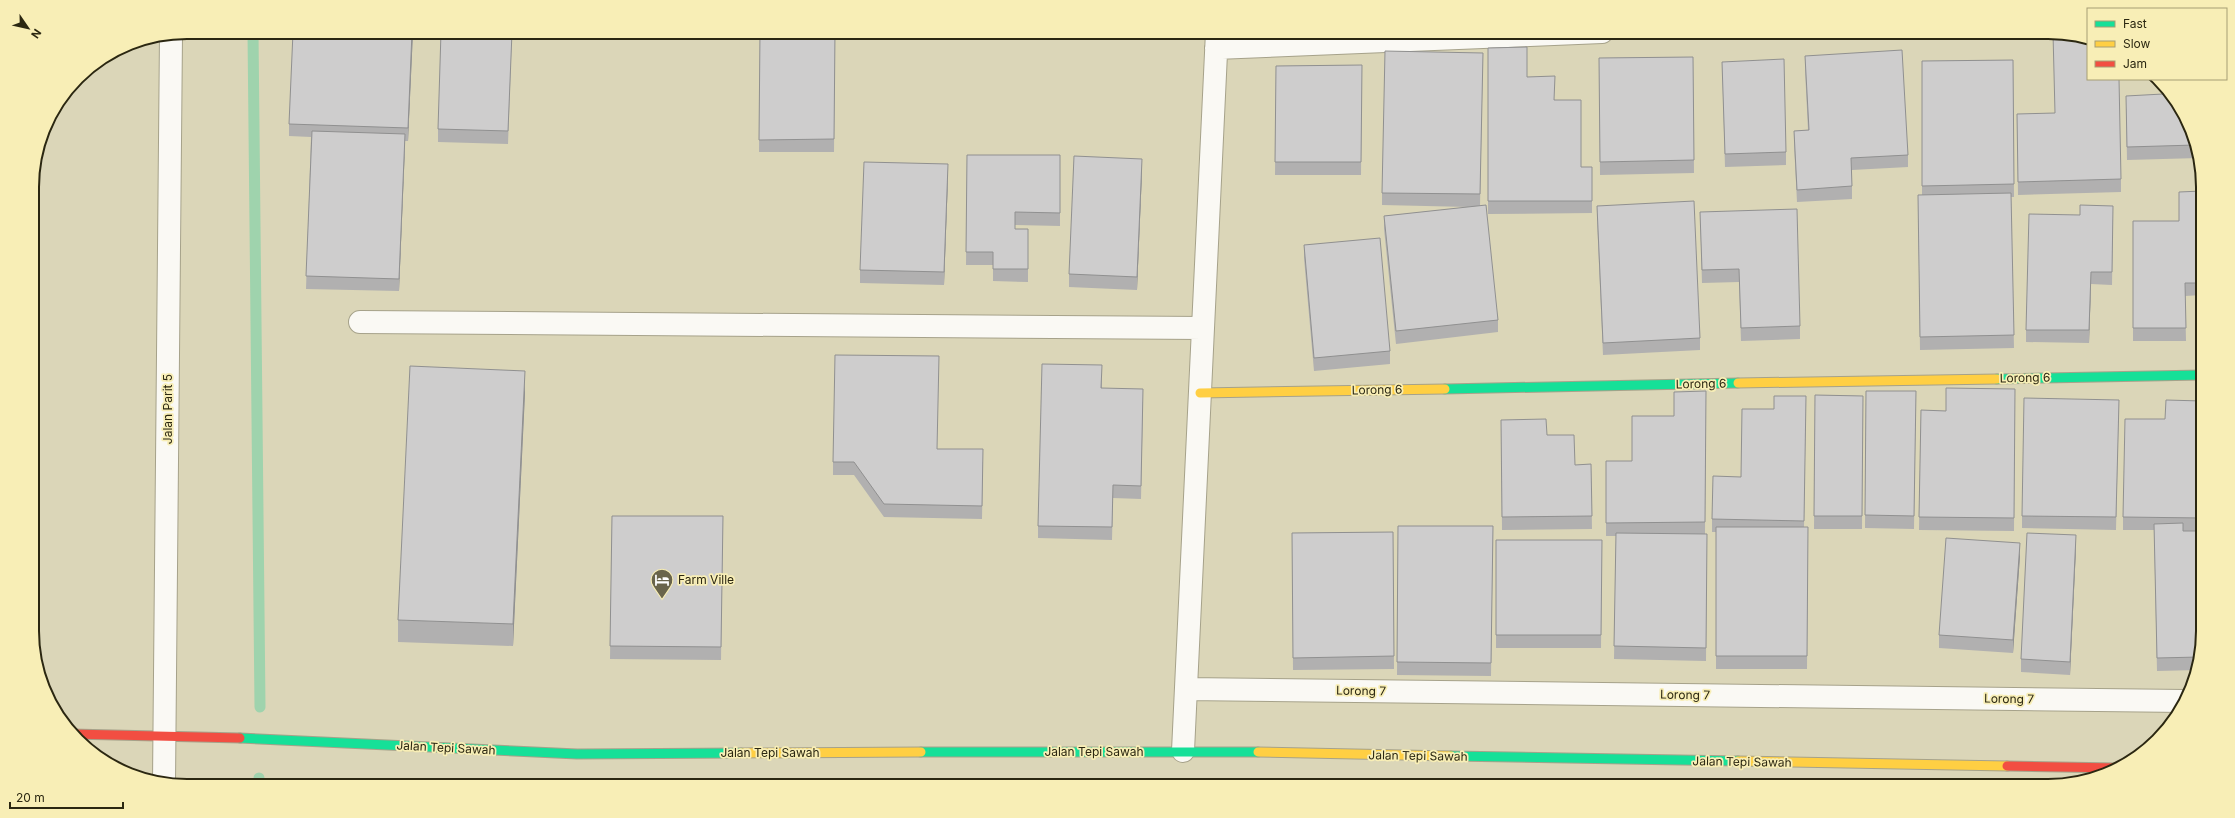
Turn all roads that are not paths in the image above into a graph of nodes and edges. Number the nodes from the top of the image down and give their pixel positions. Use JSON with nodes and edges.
{"nodes":[{"id":1,"x":1265,"y":39,"type":"edge"},
{"id":2,"x":171,"y":40,"type":"edge"},
{"id":3,"x":1217,"y":40,"type":"edge"},
{"id":4,"x":360,"y":322,"type":"dead end"},
{"id":5,"x":1203,"y":328,"type":"junction"},
{"id":6,"x":2196,"y":375,"type":"edge"},
{"id":7,"x":1200,"y":393,"type":"junction"},
{"id":8,"x":1186,"y":689,"type":"junction"},
{"id":9,"x":2178,"y":701,"type":"edge"},
{"id":10,"x":80,"y":734,"type":"edge"},
{"id":11,"x":165,"y":736,"type":"junction"},
{"id":12,"x":1183,"y":752,"type":"junction"},
{"id":13,"x":2105,"y":768,"type":"edge"},
{"id":14,"x":164,"y":777,"type":"edge"}],
"edges":[{"from":1,"to":3,"type":"street"},
{"from":2,"to":11,"type":"street","name":"Jalan Parit 5"},
{"from":3,"to":5,"type":"street"},
{"from":4,"to":5,"type":"street"},
{"from":5,"to":7,"type":"street"},
{"from":6,"to":7,"type":"street","name":"Lorong 6"},
{"from":7,"to":8,"type":"street"},
{"from":8,"to":9,"type":"street","name":"Lorong 7"},
{"from":8,"to":12,"type":"street"},
{"from":10,"to":11,"type":"street","name":"Jalan Tepi Sawah"},
{"from":11,"to":12,"type":"street","name":"Jalan Tepi Sawah"},
{"from":11,"to":14,"type":"street","name":"Jalan Parit 5"},
{"from":12,"to":13,"type":"street","name":"Jalan Tepi Sawah"}]}
